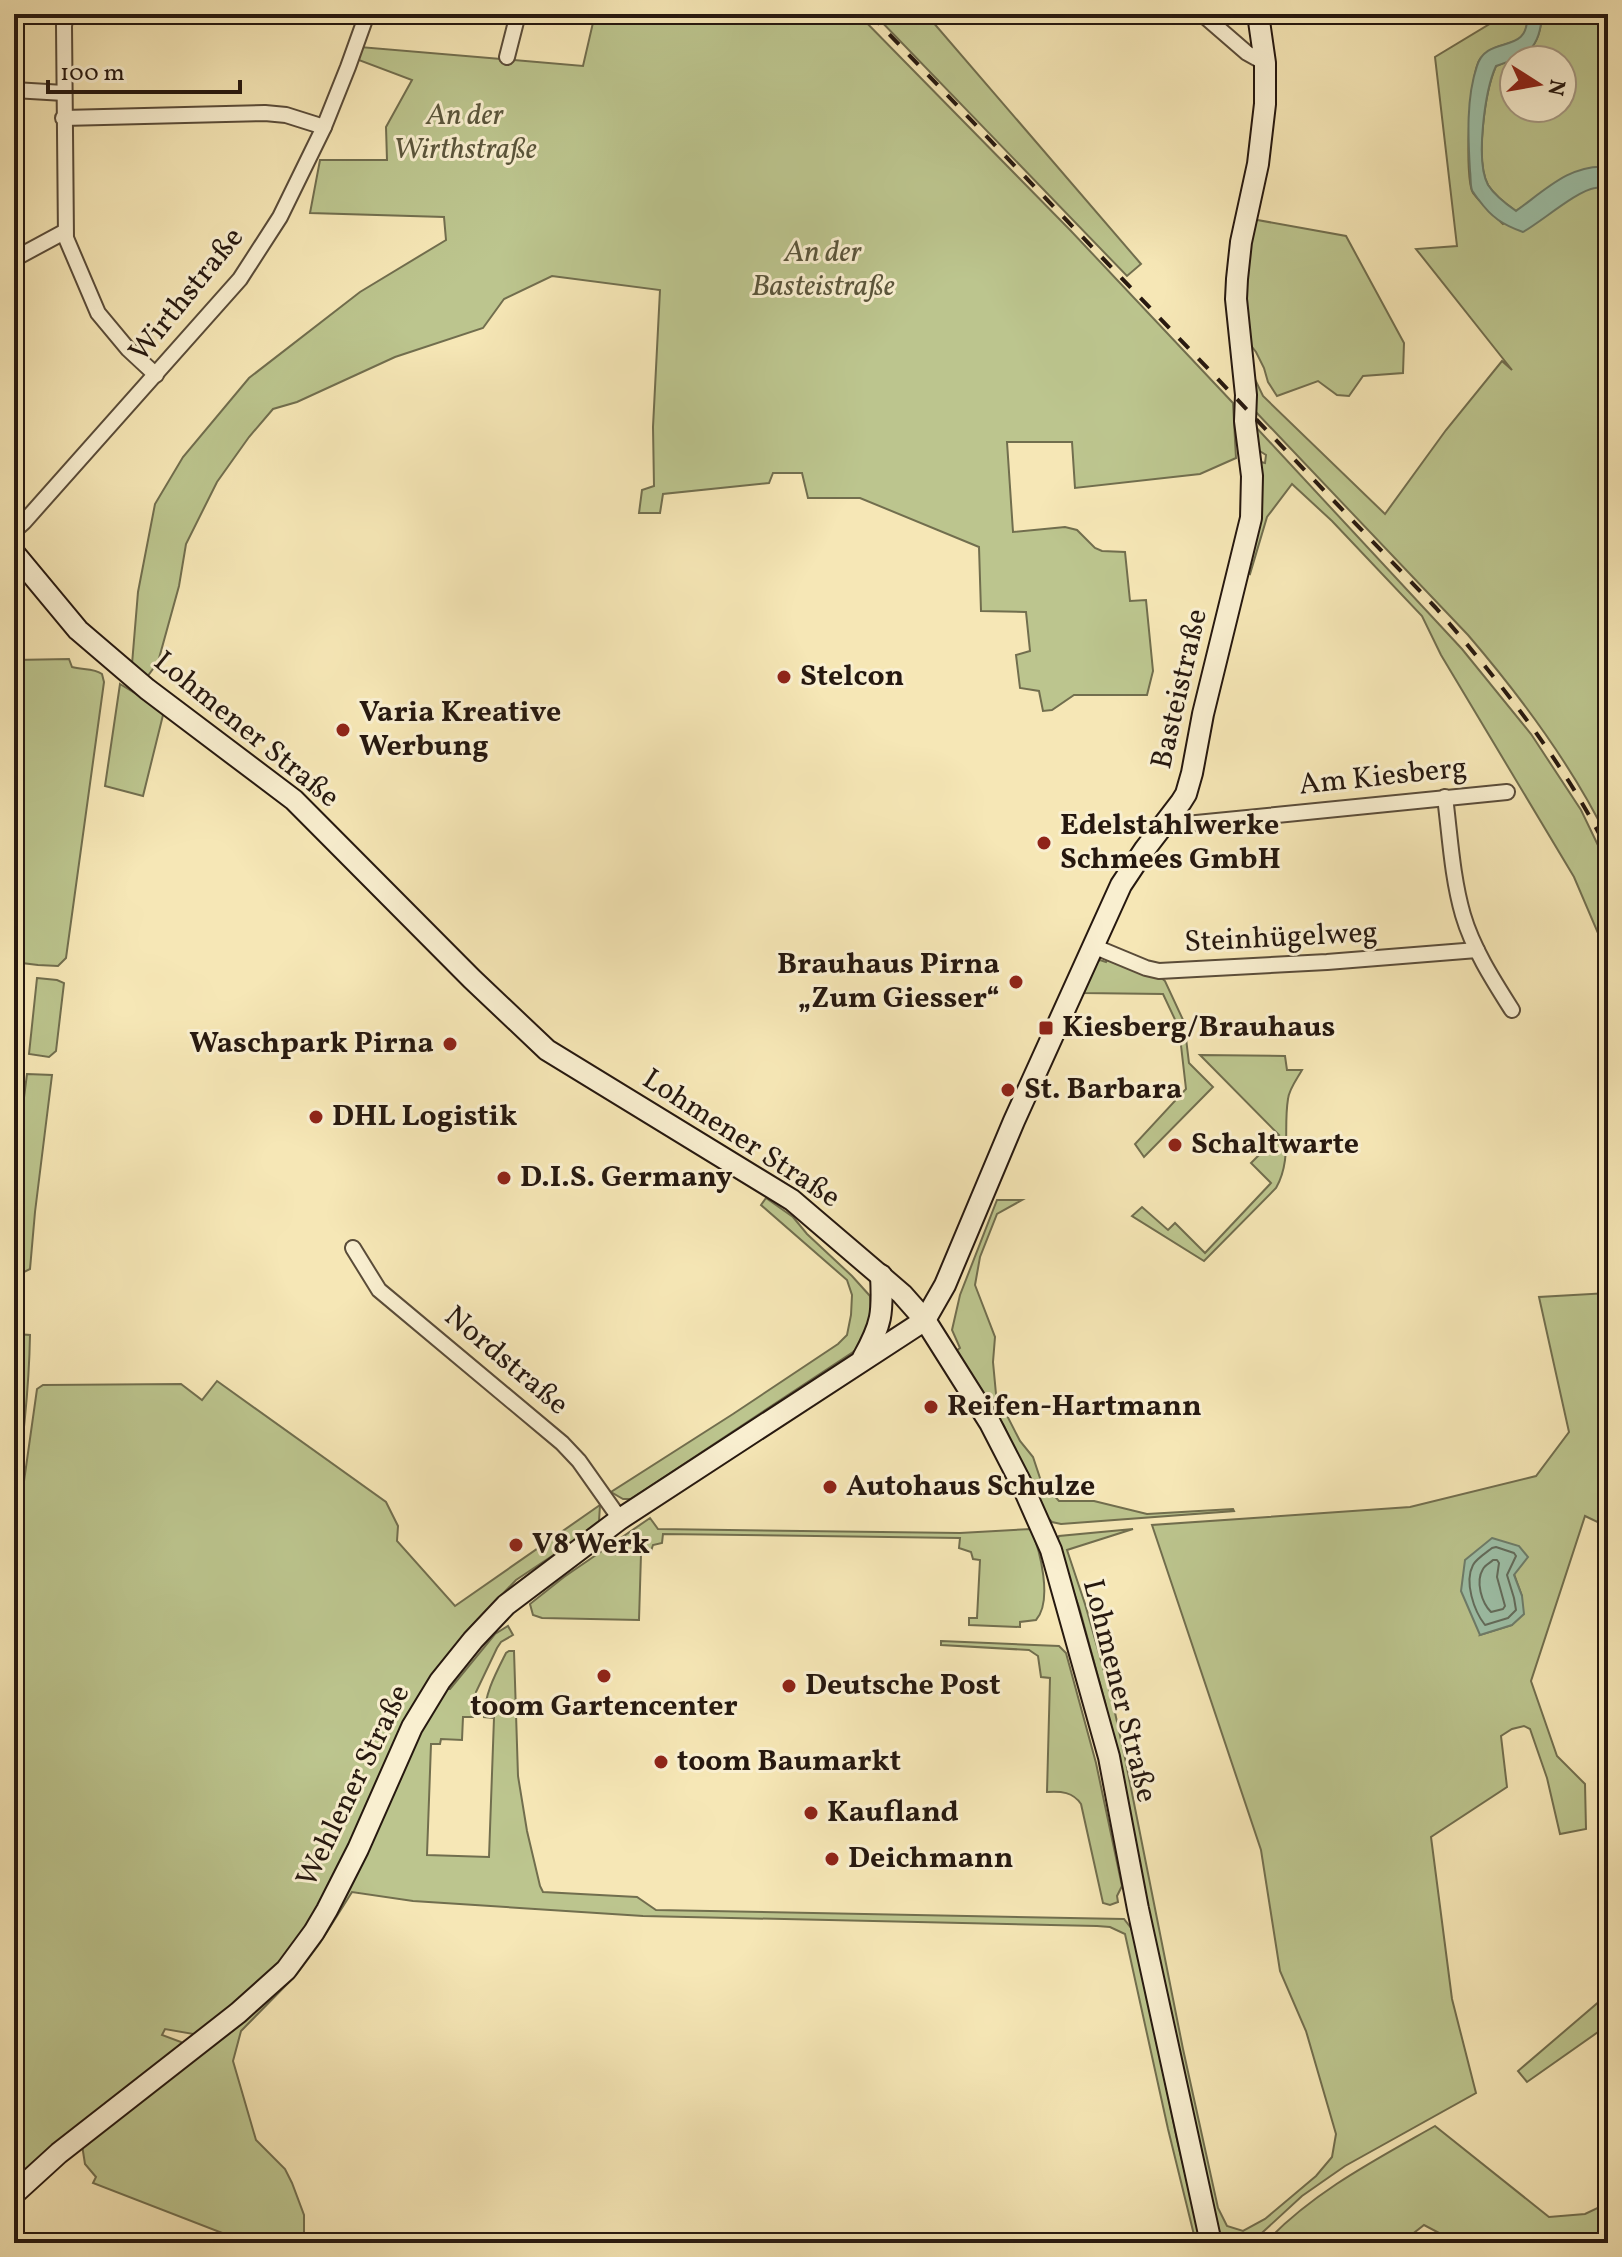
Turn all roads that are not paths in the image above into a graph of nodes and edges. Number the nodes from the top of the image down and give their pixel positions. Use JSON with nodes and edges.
{"nodes":[{"id":1,"x":66,"y":14,"type":"edge"},
{"id":2,"x":367,"y":14,"type":"edge"},
{"id":3,"x":518,"y":14,"type":"edge"},
{"id":4,"x":1202,"y":14,"type":"edge"},
{"id":5,"x":1258,"y":14,"type":"edge"},
{"id":6,"x":507,"y":57,"type":"dead end"},
{"id":7,"x":1265,"y":63,"type":"junction"},
{"id":8,"x":14,"y":90,"type":"edge"},
{"id":9,"x":64,"y":93,"type":"junction"},
{"id":10,"x":63,"y":118,"type":"junction"},
{"id":11,"x":324,"y":127,"type":"junction"},
{"id":12,"x":64,"y":232,"type":"junction"},
{"id":13,"x":14,"y":259,"type":"edge"},
{"id":14,"x":156,"y":375,"type":"junction"},
{"id":15,"x":14,"y":531,"type":"edge"},
{"id":16,"x":14,"y":553,"type":"edge"},
{"id":17,"x":1507,"y":792,"type":"dead end"},
{"id":18,"x":1445,"y":797,"type":"junction"},
{"id":19,"x":1171,"y":816,"type":"junction"},
{"id":20,"x":1093,"y":946,"type":"junction"},
{"id":21,"x":1477,"y":950,"type":"junction"},
{"id":22,"x":1512,"y":1010,"type":"dead end"},
{"id":23,"x":353,"y":1248,"type":"dead end"},
{"id":24,"x":881,"y":1275,"type":"junction"},
{"id":25,"x":925,"y":1320,"type":"junction"},
{"id":26,"x":861,"y":1361,"type":"junction"},
{"id":27,"x":620,"y":1519,"type":"junction"},
{"id":28,"x":14,"y":2194,"type":"edge"},
{"id":29,"x":1211,"y":2243,"type":"edge"}],
"edges":[{"from":1,"to":9,"type":"street"},
{"from":2,"to":11,"type":"street","name":"Wirthstraße"},
{"from":3,"to":6,"type":"street"},
{"from":4,"to":7,"type":"street"},
{"from":5,"to":7,"type":"main road","name":"Basteistraße"},
{"from":7,"to":19,"type":"main road","name":"Basteistraße"},
{"from":8,"to":9,"type":"street"},
{"from":9,"to":10,"type":"street"},
{"from":10,"to":11,"type":"street"},
{"from":10,"to":12,"type":"street"},
{"from":11,"to":14,"type":"street","name":"Wirthstraße"},
{"from":12,"to":13,"type":"street"},
{"from":12,"to":14,"type":"street"},
{"from":14,"to":15,"type":"street","name":"Wirthstraße"},
{"from":16,"to":24,"type":"main road","name":"Lohmener Straße"},
{"from":17,"to":18,"type":"street","name":"Am Kiesberg"},
{"from":18,"to":19,"type":"street","name":"Am Kiesberg"},
{"from":18,"to":21,"type":"street"},
{"from":19,"to":20,"type":"main road","name":"Basteistraße"},
{"from":20,"to":21,"type":"street","name":"Steinhügelweg"},
{"from":20,"to":25,"type":"main road","name":"Basteistraße"},
{"from":21,"to":22,"type":"street"},
{"from":23,"to":27,"type":"street","name":"Nordstraße"},
{"from":24,"to":25,"type":"main road","name":"Lohmener Straße"},
{"from":24,"to":26,"type":"main road"},
{"from":25,"to":26,"type":"main road","name":"Wehlener Straße"},
{"from":25,"to":29,"type":"main road","name":"Lohmener Straße"},
{"from":26,"to":27,"type":"main road","name":"Wehlener Straße"},
{"from":27,"to":28,"type":"main road","name":"Wehlener Straße"}]}
